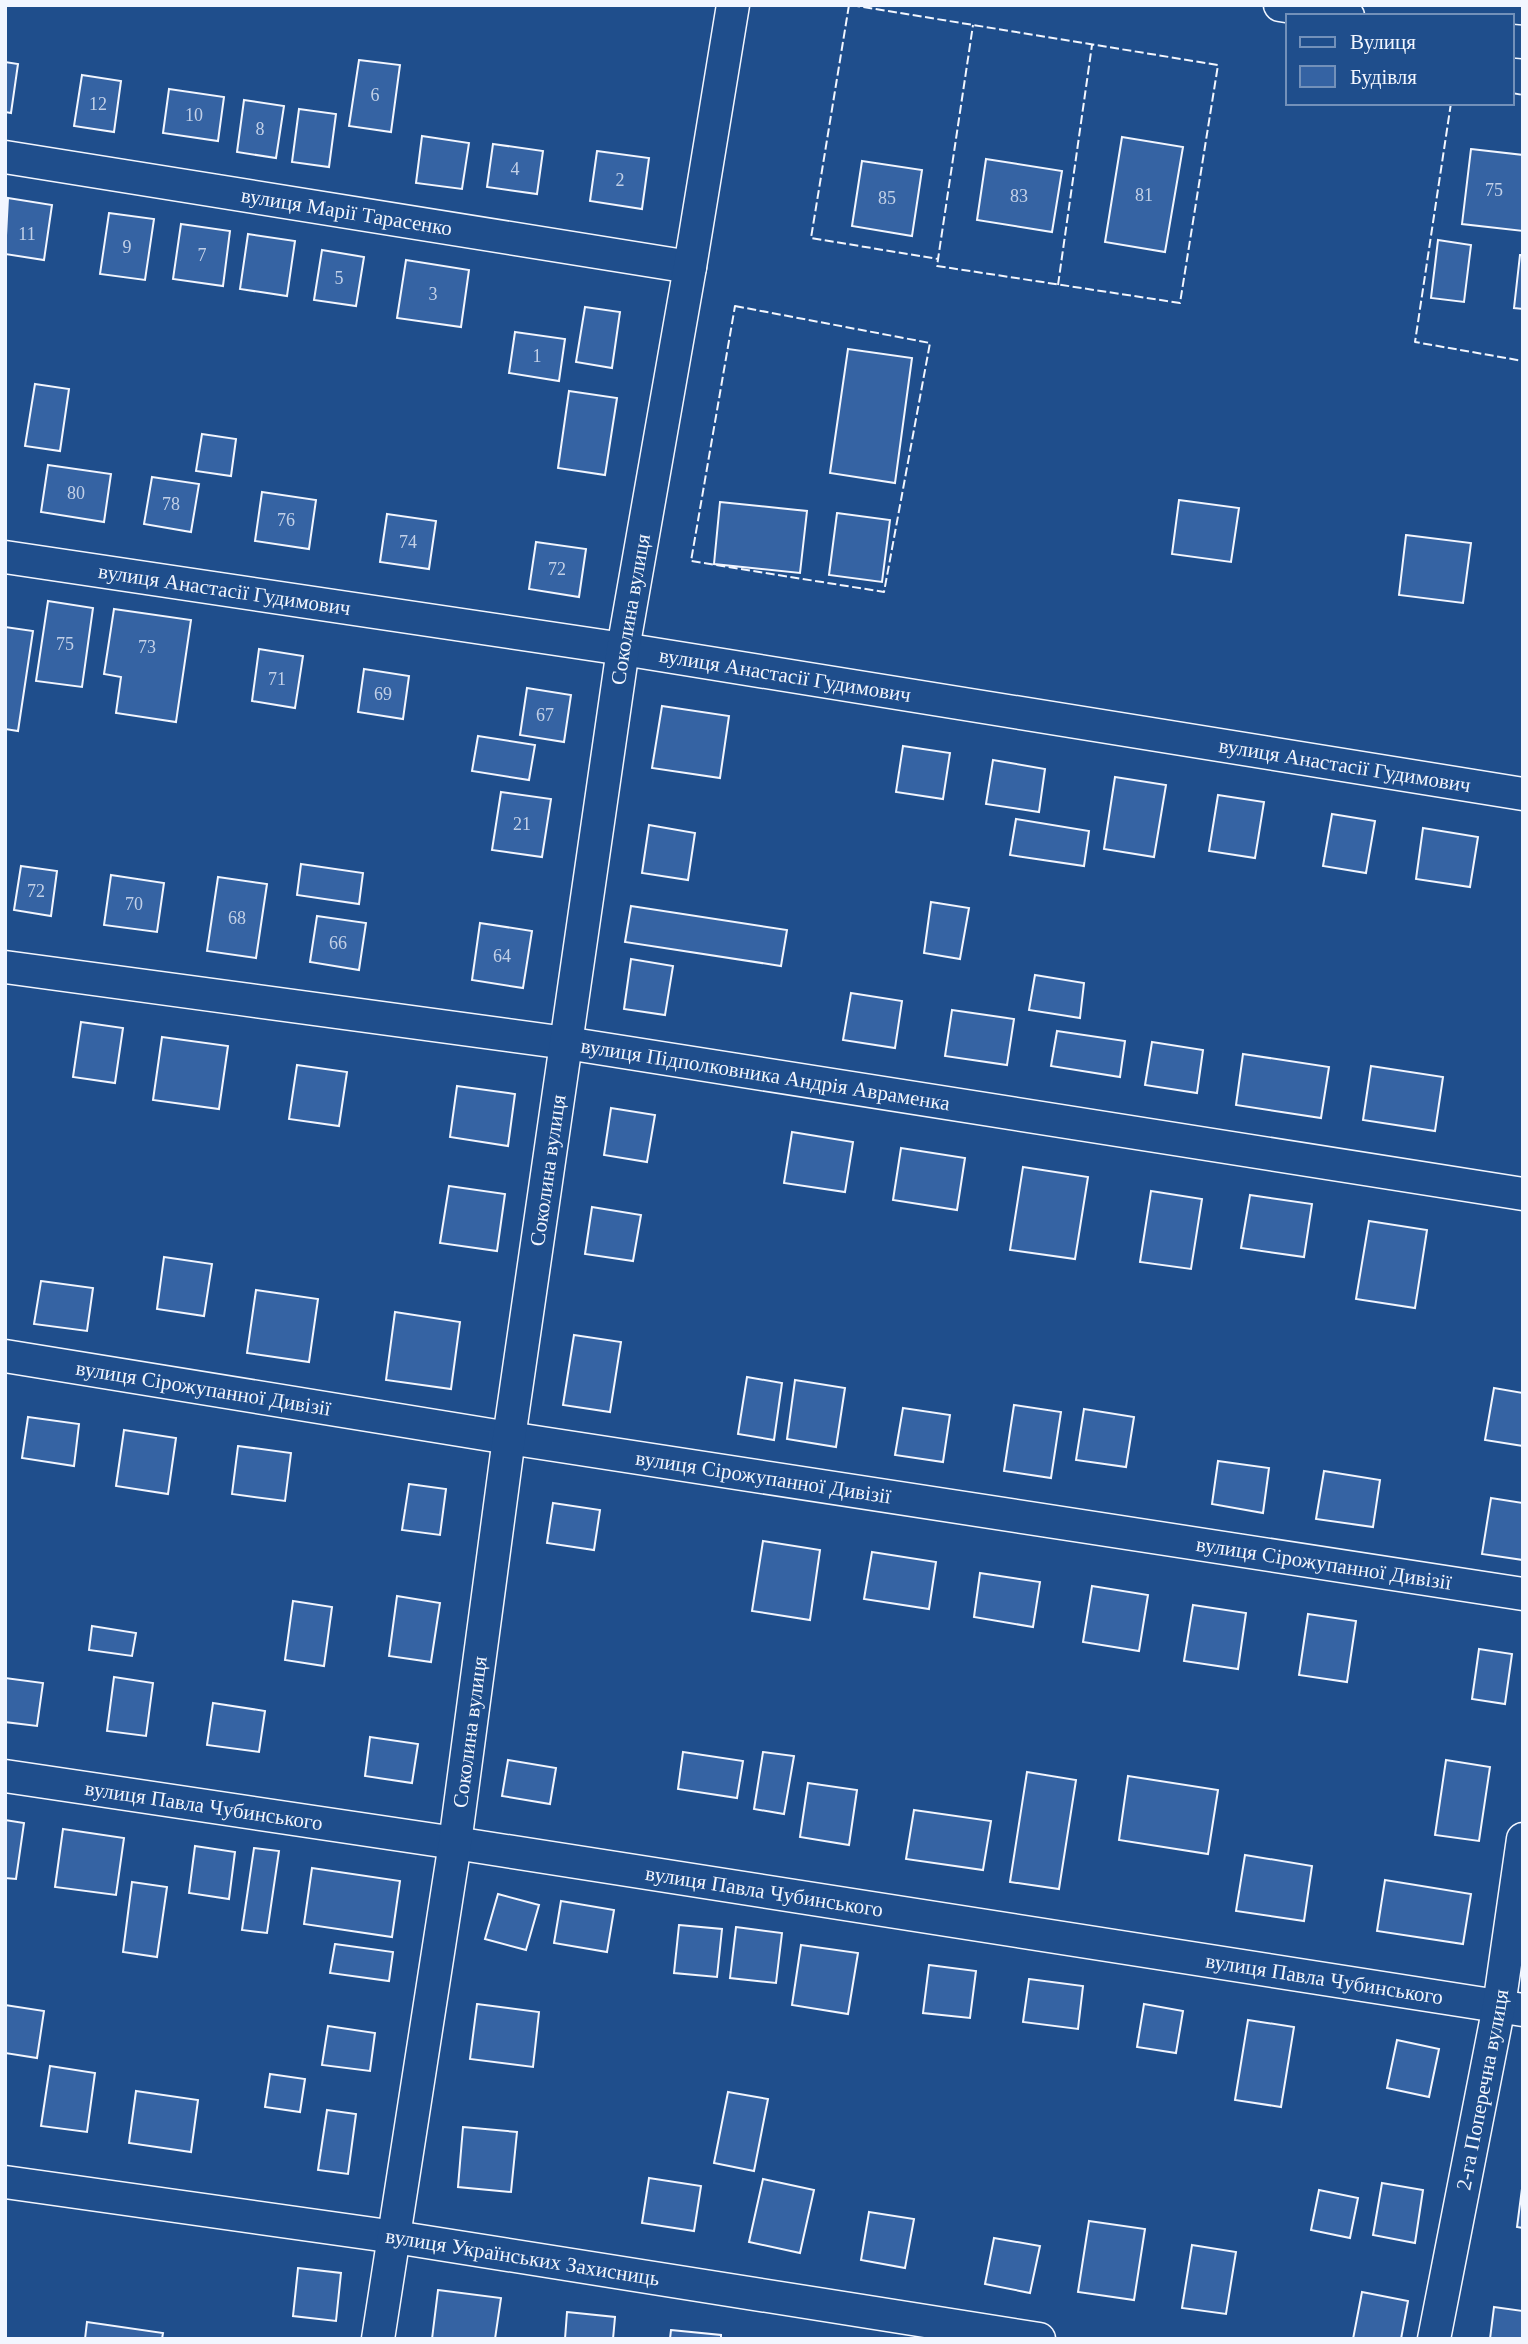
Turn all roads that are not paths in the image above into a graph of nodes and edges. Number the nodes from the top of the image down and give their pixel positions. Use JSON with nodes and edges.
{"nodes":[{"id":1,"x":733,"y":5,"type":"edge"},
{"id":2,"x":1280,"y":5,"type":"edge"},
{"id":3,"x":1336,"y":14,"type":"edge"},
{"id":4,"x":5,"y":157,"type":"edge"},
{"id":5,"x":690,"y":268,"type":"junction"},
{"id":6,"x":5,"y":557,"type":"edge"},
{"id":7,"x":623,"y":649,"type":"junction"},
{"id":8,"x":1523,"y":794,"type":"edge"},
{"id":9,"x":5,"y":967,"type":"edge"},
{"id":10,"x":566,"y":1043,"type":"junction"},
{"id":11,"x":1523,"y":1194,"type":"edge"},
{"id":12,"x":5,"y":1356,"type":"edge"},
{"id":13,"x":509,"y":1438,"type":"junction"},
{"id":14,"x":1523,"y":1594,"type":"edge"},
{"id":15,"x":5,"y":1776,"type":"edge"},
{"id":16,"x":1523,"y":1839,"type":"edge"},
{"id":17,"x":455,"y":1843,"type":"junction"},
{"id":18,"x":1511,"y":2008,"type":"edge"},
{"id":19,"x":5,"y":2182,"type":"edge"},
{"id":20,"x":395,"y":2237,"type":"junction"},
{"id":21,"x":379,"y":2339,"type":"edge"},
{"id":22,"x":1039,"y":2339,"type":"edge"},
{"id":23,"x":1434,"y":2339,"type":"edge"}],
"edges":[{"from":1,"to":5,"type":"street","name":"Соколина вулиця"},
{"from":2,"to":3,"type":"street"},
{"from":4,"to":5,"type":"street","name":"вулиця Марії Тарасенко"},
{"from":5,"to":7,"type":"street","name":"Соколина вулиця"},
{"from":6,"to":7,"type":"street","name":"вулиця Анастасії Гудимович"},
{"from":7,"to":8,"type":"street","name":"вулиця Анастасії Гудимович"},
{"from":7,"to":10,"type":"street","name":"Соколина вулиця"},
{"from":9,"to":10,"type":"street","name":"вулиця Підполковника Андрія Авраменка"},
{"from":10,"to":11,"type":"street","name":"вулиця Підполковника Андрія Авраменка"},
{"from":10,"to":13,"type":"street","name":"Соколина вулиця"},
{"from":12,"to":13,"type":"street","name":"вулиця Сірожупанної Дивізії"},
{"from":13,"to":14,"type":"street","name":"вулиця Сірожупанної Дивізії"},
{"from":13,"to":17,"type":"street","name":"Соколина вулиця"},
{"from":15,"to":17,"type":"street","name":"вулиця Павла Чубинського"},
{"from":16,"to":18,"type":"street","name":"2-га Поперечна вулиця"},
{"from":17,"to":18,"type":"street","name":"вулиця Павла Чубинського"},
{"from":17,"to":20,"type":"street","name":"Соколина вулиця"},
{"from":18,"to":23,"type":"street","name":"2-га Поперечна вулиця"},
{"from":19,"to":20,"type":"street","name":"вулиця Українських Захисниць"},
{"from":20,"to":21,"type":"street","name":"Соколина вулиця"},
{"from":20,"to":22,"type":"street","name":"вулиця Українських Захисниць"}]}
